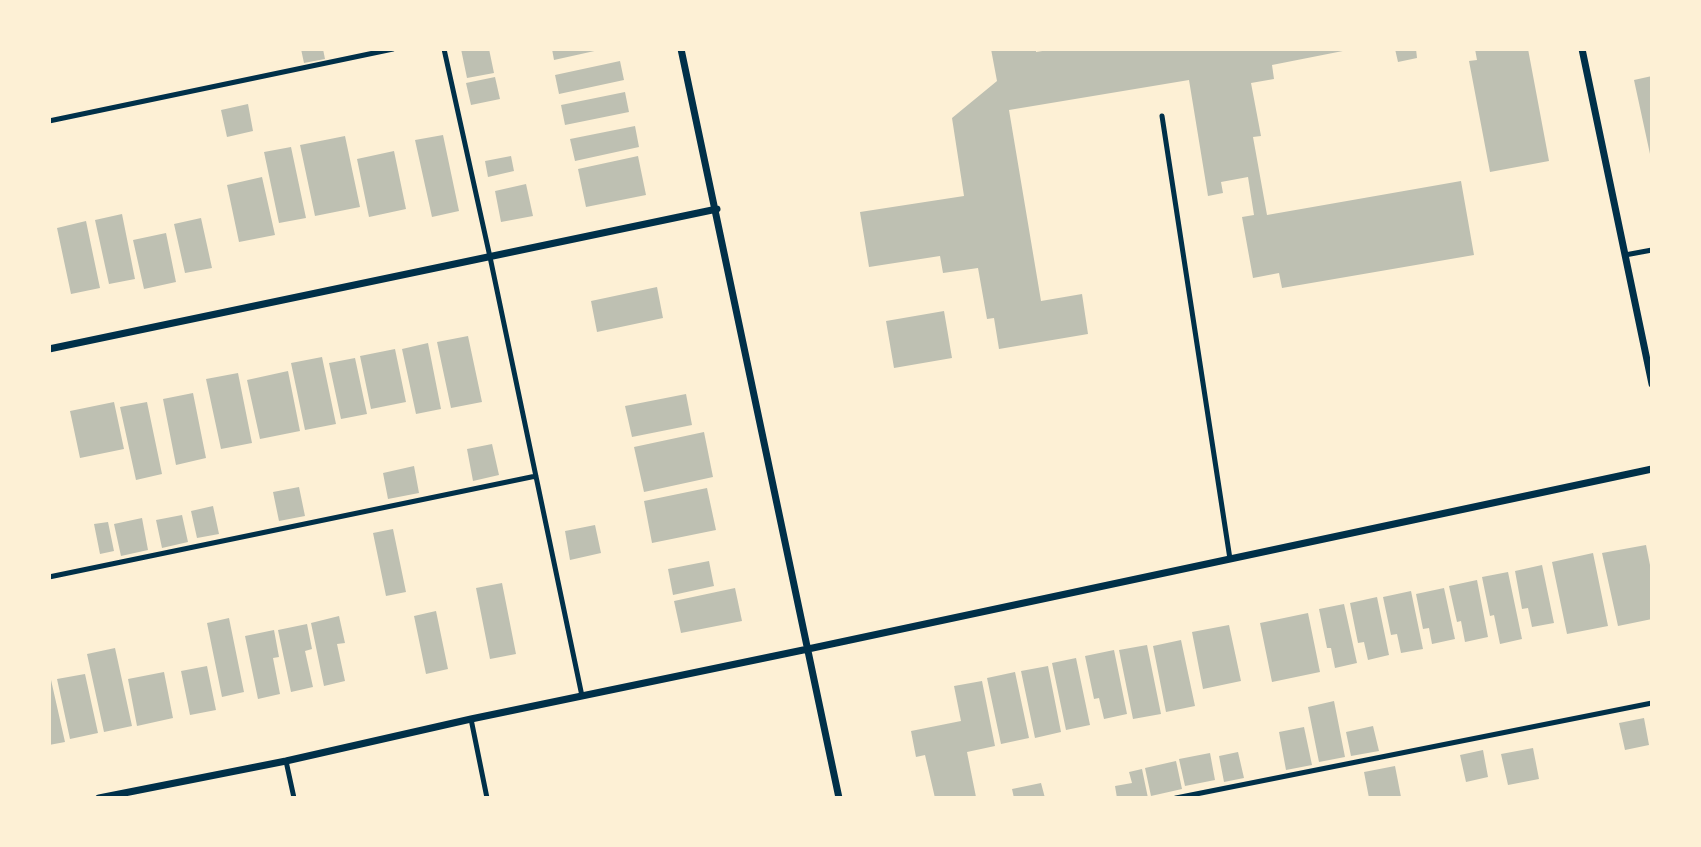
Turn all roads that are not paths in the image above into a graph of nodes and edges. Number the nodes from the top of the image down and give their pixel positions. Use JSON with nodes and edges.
{"nodes":[{"id":1,"x":393,"y":49,"type":"edge"},
{"id":2,"x":444,"y":49,"type":"edge"},
{"id":3,"x":681,"y":49,"type":"edge"},
{"id":4,"x":1582,"y":49,"type":"edge"},
{"id":5,"x":1162,"y":116,"type":"dead end"},
{"id":6,"x":49,"y":121,"type":"edge"},
{"id":7,"x":717,"y":209,"type":"junction"},
{"id":8,"x":1652,"y":250,"type":"edge"},
{"id":9,"x":1625,"y":255,"type":"junction"},
{"id":10,"x":490,"y":257,"type":"junction"},
{"id":11,"x":49,"y":349,"type":"edge"},
{"id":12,"x":1652,"y":384,"type":"edge"},
{"id":13,"x":1652,"y":469,"type":"edge"},
{"id":14,"x":536,"y":476,"type":"junction"},
{"id":15,"x":1230,"y":559,"type":"junction"},
{"id":16,"x":49,"y":578,"type":"edge"},
{"id":17,"x":808,"y":649,"type":"junction"},
{"id":18,"x":582,"y":696,"type":"junction"},
{"id":19,"x":1652,"y":703,"type":"edge"},
{"id":20,"x":471,"y":719,"type":"junction"},
{"id":21,"x":286,"y":761,"type":"junction"},
{"id":22,"x":99,"y":798,"type":"edge"},
{"id":23,"x":294,"y":798,"type":"edge"},
{"id":24,"x":487,"y":798,"type":"edge"},
{"id":25,"x":839,"y":798,"type":"edge"},
{"id":26,"x":1176,"y":798,"type":"edge"}],
"edges":[{"from":1,"to":6,"type":"lane"},
{"from":2,"to":10,"type":"lane"},
{"from":3,"to":7,"type":"street"},
{"from":4,"to":9,"type":"street"},
{"from":5,"to":15,"type":"lane"},
{"from":7,"to":10,"type":"street"},
{"from":7,"to":17,"type":"street"},
{"from":8,"to":9,"type":"lane"},
{"from":9,"to":12,"type":"street"},
{"from":10,"to":11,"type":"street"},
{"from":10,"to":14,"type":"lane"},
{"from":13,"to":15,"type":"street"},
{"from":14,"to":16,"type":"lane"},
{"from":14,"to":18,"type":"lane"},
{"from":15,"to":17,"type":"street"},
{"from":17,"to":18,"type":"street"},
{"from":17,"to":25,"type":"street"},
{"from":18,"to":20,"type":"street"},
{"from":19,"to":26,"type":"lane"},
{"from":20,"to":21,"type":"street"},
{"from":20,"to":24,"type":"lane"},
{"from":21,"to":22,"type":"street"},
{"from":21,"to":23,"type":"lane"}]}
